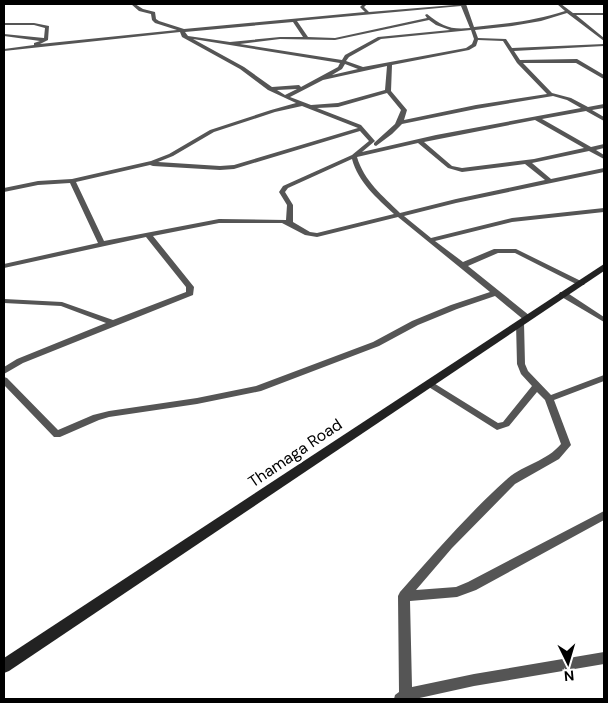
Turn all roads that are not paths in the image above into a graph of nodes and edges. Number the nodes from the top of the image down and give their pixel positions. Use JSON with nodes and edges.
{"nodes":[{"id":1,"x":134,"y":4,"type":"edge"},
{"id":2,"x":366,"y":4,"type":"edge"},
{"id":3,"x":463,"y":4,"type":"edge"},
{"id":4,"x":559,"y":4,"type":"edge"},
{"id":5,"x":412,"y":10,"type":"junction"},
{"id":6,"x":368,"y":13,"type":"junction"},
{"id":7,"x":570,"y":13,"type":"junction"},
{"id":8,"x":604,"y":14,"type":"edge"},
{"id":9,"x":429,"y":19,"type":"junction"},
{"id":10,"x":294,"y":20,"type":"junction"},
{"id":11,"x":4,"y":24,"type":"edge"},
{"id":12,"x":461,"y":30,"type":"junction"},
{"id":13,"x":472,"y":30,"type":"junction"},
{"id":14,"x":183,"y":33,"type":"junction"},
{"id":15,"x":4,"y":35,"type":"edge"},
{"id":16,"x":306,"y":38,"type":"junction"},
{"id":17,"x":476,"y":39,"type":"junction"},
{"id":18,"x":46,"y":40,"type":"junction"},
{"id":19,"x":604,"y":40,"type":"edge"},
{"id":20,"x":65,"y":43,"type":"junction"},
{"id":21,"x":232,"y":43,"type":"junction"},
{"id":22,"x":604,"y":45,"type":"edge"},
{"id":23,"x":27,"y":48,"type":"junction"},
{"id":24,"x":4,"y":50,"type":"edge"},
{"id":25,"x":510,"y":50,"type":"junction"},
{"id":26,"x":343,"y":62,"type":"junction"},
{"id":27,"x":519,"y":62,"type":"junction"},
{"id":28,"x":390,"y":64,"type":"junction"},
{"id":29,"x":362,"y":69,"type":"junction"},
{"id":30,"x":604,"y":77,"type":"edge"},
{"id":31,"x":321,"y":79,"type":"junction"},
{"id":32,"x":302,"y":87,"type":"junction"},
{"id":33,"x":270,"y":89,"type":"junction"},
{"id":34,"x":388,"y":91,"type":"junction"},
{"id":35,"x":552,"y":95,"type":"junction"},
{"id":36,"x":287,"y":98,"type":"junction"},
{"id":37,"x":302,"y":104,"type":"junction"},
{"id":38,"x":604,"y":106,"type":"edge"},
{"id":39,"x":309,"y":107,"type":"junction"},
{"id":40,"x":586,"y":109,"type":"junction"},
{"id":41,"x":273,"y":111,"type":"junction"},
{"id":42,"x":537,"y":119,"type":"junction"},
{"id":43,"x":604,"y":119,"type":"edge"},
{"id":44,"x":401,"y":122,"type":"junction"},
{"id":45,"x":362,"y":130,"type":"junction"},
{"id":46,"x":419,"y":141,"type":"junction"},
{"id":47,"x":373,"y":144,"type":"junction"},
{"id":48,"x":403,"y":144,"type":"junction"},
{"id":49,"x":604,"y":146,"type":"edge"},
{"id":50,"x":589,"y":149,"type":"junction"},
{"id":51,"x":354,"y":156,"type":"junction"},
{"id":52,"x":604,"y":157,"type":"edge"},
{"id":53,"x":527,"y":162,"type":"junction"},
{"id":54,"x":147,"y":163,"type":"junction"},
{"id":55,"x":604,"y":170,"type":"edge"},
{"id":56,"x":72,"y":181,"type":"junction"},
{"id":57,"x":551,"y":182,"type":"junction"},
{"id":58,"x":4,"y":190,"type":"edge"},
{"id":59,"x":604,"y":210,"type":"edge"},
{"id":60,"x":398,"y":215,"type":"junction"},
{"id":61,"x":289,"y":223,"type":"junction"},
{"id":62,"x":148,"y":235,"type":"junction"},
{"id":63,"x":430,"y":240,"type":"junction"},
{"id":64,"x":102,"y":244,"type":"junction"},
{"id":65,"x":4,"y":266,"type":"edge"},
{"id":66,"x":463,"y":266,"type":"junction"},
{"id":67,"x":604,"y":267,"type":"edge"},
{"id":68,"x":581,"y":283,"type":"junction"},
{"id":69,"x":496,"y":293,"type":"junction"},
{"id":70,"x":563,"y":294,"type":"junction"},
{"id":71,"x":4,"y":301,"type":"edge"},
{"id":72,"x":604,"y":320,"type":"edge"},
{"id":73,"x":523,"y":321,"type":"junction"},
{"id":74,"x":114,"y":323,"type":"junction"},
{"id":75,"x":4,"y":371,"type":"edge"},
{"id":76,"x":604,"y":378,"type":"edge"},
{"id":77,"x":4,"y":380,"type":"edge"},
{"id":78,"x":429,"y":384,"type":"junction"},
{"id":79,"x":537,"y":386,"type":"junction"},
{"id":80,"x":549,"y":399,"type":"junction"},
{"id":81,"x":604,"y":515,"type":"edge"},
{"id":82,"x":404,"y":596,"type":"junction"},
{"id":83,"x":604,"y":658,"type":"edge"},
{"id":84,"x":4,"y":666,"type":"edge"},
{"id":85,"x":403,"y":697,"type":"edge"}],
"edges":[{"from":1,"to":14,"type":"street"},
{"from":2,"to":6,"type":"street"},
{"from":3,"to":5,"type":"street"},
{"from":3,"to":13,"type":"street"},
{"from":4,"to":7,"type":"street"},
{"from":5,"to":6,"type":"street"},
{"from":5,"to":9,"type":"street"},
{"from":6,"to":10,"type":"street"},
{"from":7,"to":8,"type":"street"},
{"from":7,"to":13,"type":"street"},
{"from":7,"to":19,"type":"street"},
{"from":9,"to":12,"type":"street"},
{"from":9,"to":16,"type":"street"},
{"from":10,"to":14,"type":"street"},
{"from":10,"to":16,"type":"street"},
{"from":11,"to":18,"type":"street"},
{"from":12,"to":13,"type":"street"},
{"from":12,"to":26,"type":"street"},
{"from":13,"to":17,"type":"street"},
{"from":14,"to":20,"type":"street"},
{"from":14,"to":21,"type":"street"},
{"from":14,"to":33,"type":"street"},
{"from":15,"to":18,"type":"street"},
{"from":16,"to":21,"type":"street"},
{"from":17,"to":25,"type":"street"},
{"from":17,"to":28,"type":"street"},
{"from":18,"to":20,"type":"street"},
{"from":18,"to":23,"type":"street"},
{"from":20,"to":23,"type":"street"},
{"from":21,"to":26,"type":"street"},
{"from":22,"to":25,"type":"street"},
{"from":23,"to":24,"type":"street"},
{"from":25,"to":27,"type":"street"},
{"from":26,"to":29,"type":"street"},
{"from":26,"to":31,"type":"street"},
{"from":27,"to":30,"type":"street"},
{"from":27,"to":35,"type":"street"},
{"from":28,"to":29,"type":"street"},
{"from":28,"to":34,"type":"street"},
{"from":29,"to":31,"type":"street"},
{"from":31,"to":32,"type":"street"},
{"from":32,"to":33,"type":"street"},
{"from":32,"to":36,"type":"street"},
{"from":33,"to":36,"type":"street"},
{"from":34,"to":39,"type":"street"},
{"from":34,"to":44,"type":"street"},
{"from":35,"to":40,"type":"street"},
{"from":35,"to":44,"type":"street"},
{"from":36,"to":37,"type":"street"},
{"from":36,"to":41,"type":"street"},
{"from":37,"to":39,"type":"street"},
{"from":37,"to":41,"type":"street"},
{"from":38,"to":40,"type":"street"},
{"from":39,"to":45,"type":"street"},
{"from":40,"to":42,"type":"street"},
{"from":40,"to":43,"type":"street"},
{"from":41,"to":54,"type":"street"},
{"from":42,"to":46,"type":"street"},
{"from":42,"to":50,"type":"street"},
{"from":44,"to":47,"type":"street"},
{"from":45,"to":47,"type":"street"},
{"from":45,"to":54,"type":"street"},
{"from":46,"to":48,"type":"street"},
{"from":46,"to":53,"type":"street"},
{"from":47,"to":48,"type":"street"},
{"from":47,"to":51,"type":"street"},
{"from":48,"to":51,"type":"street"},
{"from":49,"to":50,"type":"street"},
{"from":50,"to":52,"type":"street"},
{"from":50,"to":53,"type":"street"},
{"from":51,"to":60,"type":"street"},
{"from":51,"to":61,"type":"street"},
{"from":53,"to":57,"type":"street"},
{"from":54,"to":56,"type":"street"},
{"from":55,"to":57,"type":"street"},
{"from":56,"to":58,"type":"street"},
{"from":56,"to":64,"type":"street"},
{"from":57,"to":60,"type":"street"},
{"from":59,"to":63,"type":"street"},
{"from":60,"to":61,"type":"street"},
{"from":60,"to":63,"type":"street"},
{"from":61,"to":62,"type":"street"},
{"from":62,"to":64,"type":"street"},
{"from":62,"to":74,"type":"street"},
{"from":63,"to":66,"type":"street"},
{"from":64,"to":65,"type":"street"},
{"from":66,"to":68,"type":"street"},
{"from":66,"to":69,"type":"street"},
{"from":67,"to":68,"type":"main road","name":"Thamaga Road"},
{"from":68,"to":70,"type":"main road","name":"Thamaga Road"},
{"from":69,"to":73,"type":"street"},
{"from":69,"to":77,"type":"street"},
{"from":70,"to":72,"type":"street"},
{"from":70,"to":73,"type":"main road","name":"Thamaga Road"},
{"from":71,"to":74,"type":"street"},
{"from":73,"to":78,"type":"main road","name":"Thamaga Road"},
{"from":73,"to":79,"type":"street"},
{"from":74,"to":75,"type":"street"},
{"from":76,"to":80,"type":"street"},
{"from":78,"to":79,"type":"street"},
{"from":78,"to":84,"type":"main road","name":"Thamaga Road"},
{"from":79,"to":80,"type":"street"},
{"from":80,"to":82,"type":"street"},
{"from":81,"to":82,"type":"street"},
{"from":82,"to":85,"type":"street"},
{"from":83,"to":85,"type":"street"}]}
